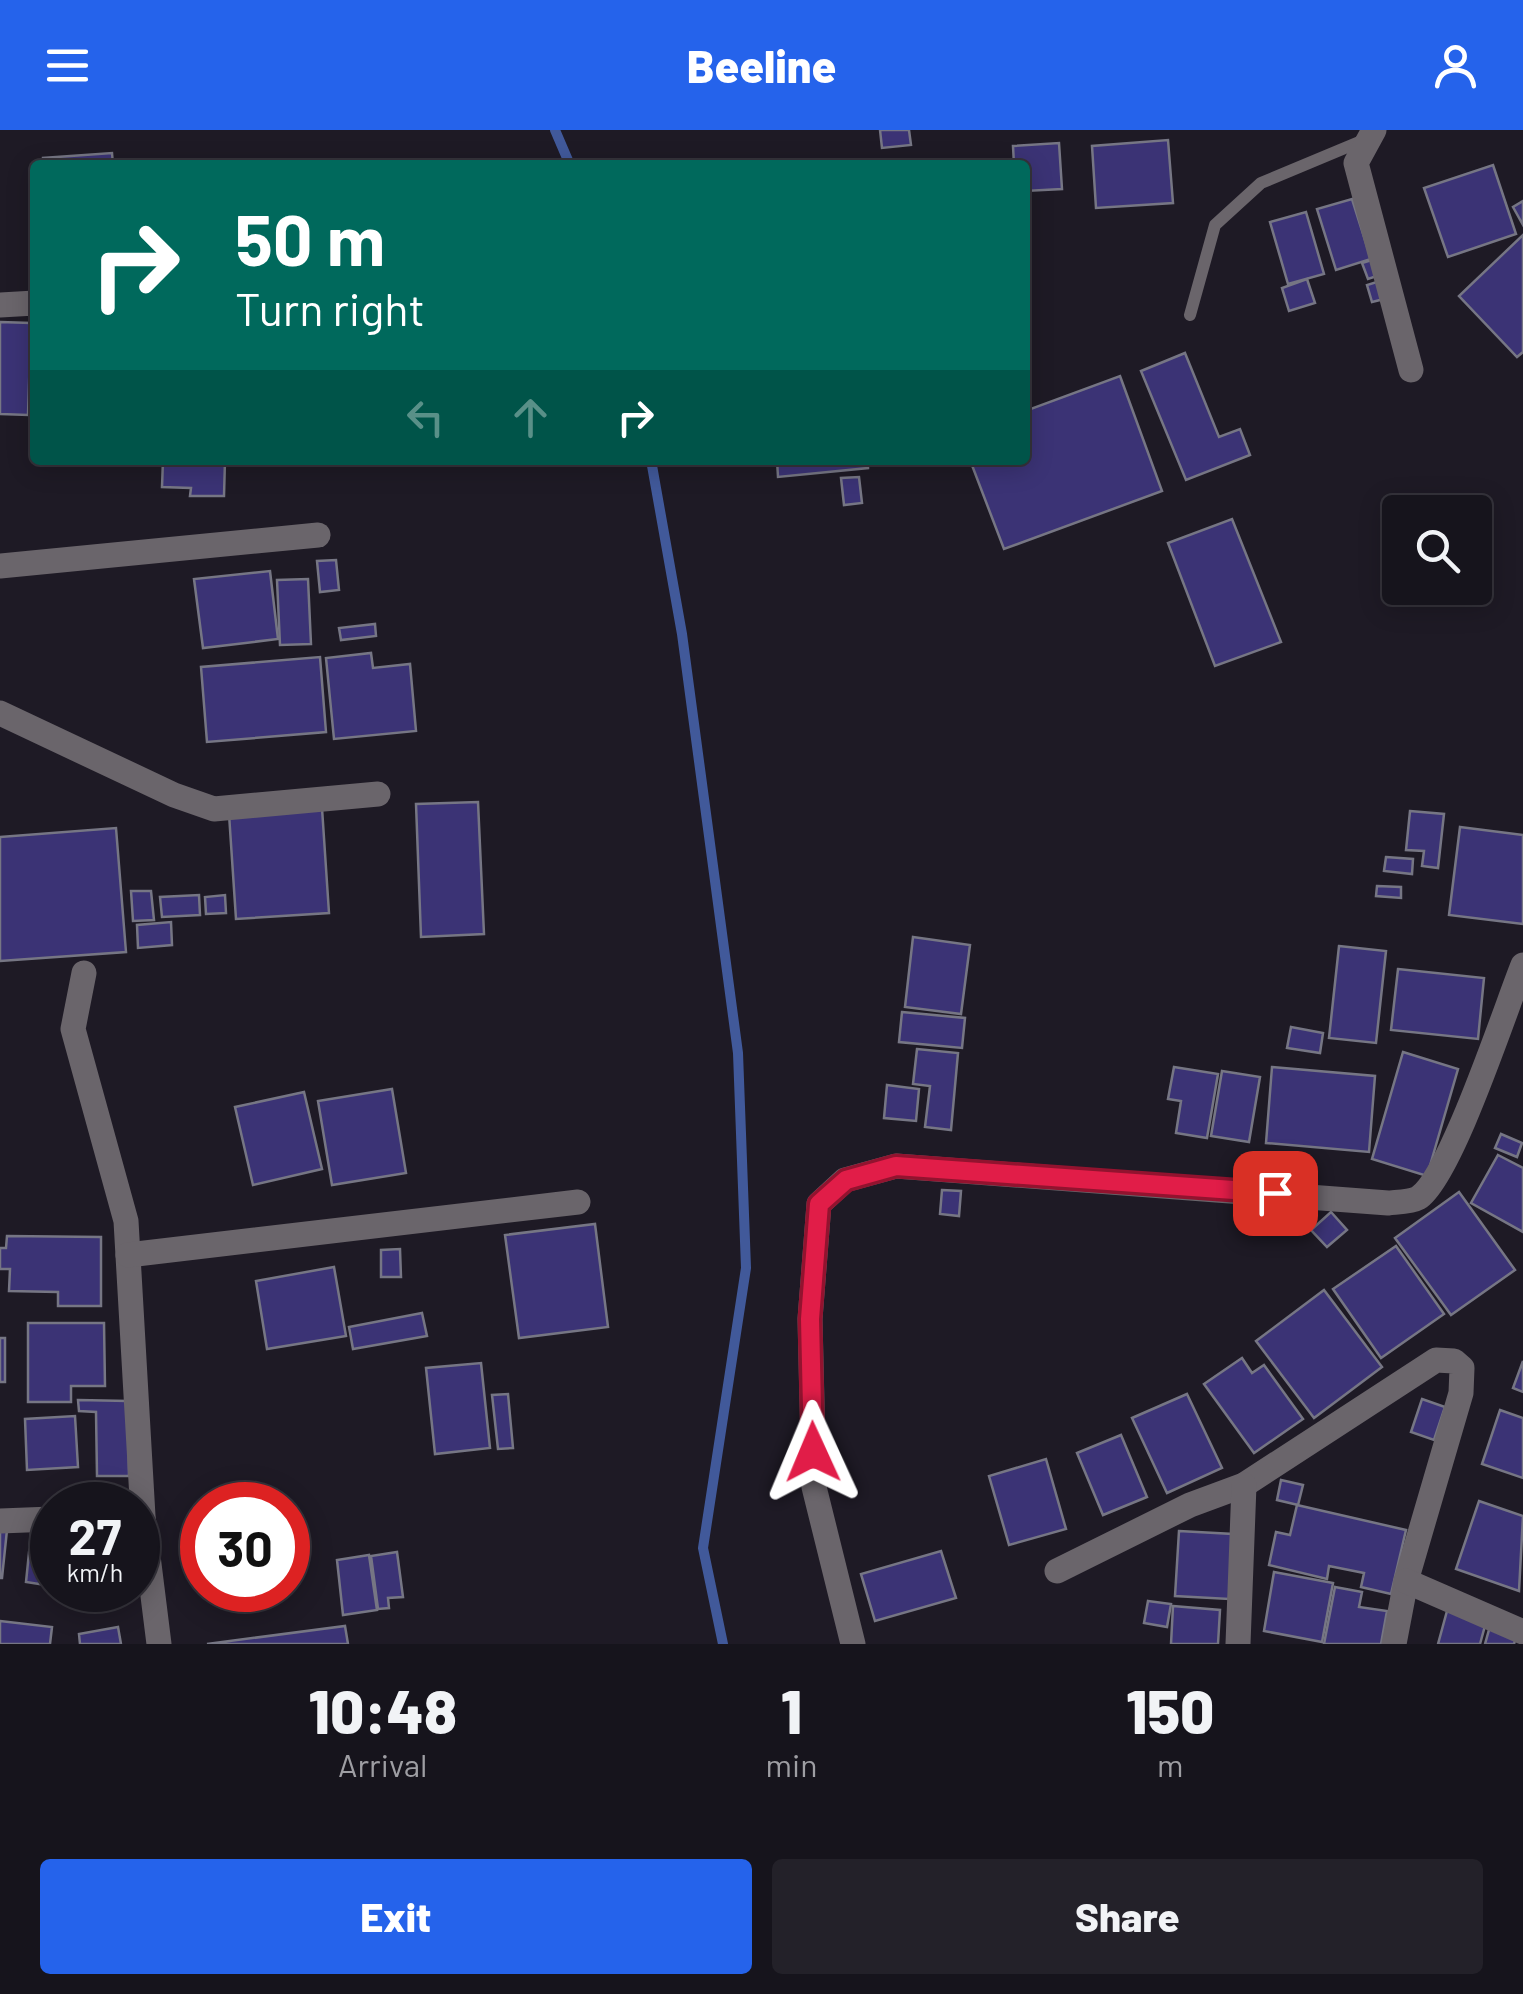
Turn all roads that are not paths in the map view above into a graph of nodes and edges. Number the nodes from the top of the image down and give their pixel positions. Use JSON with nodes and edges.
{"nodes":[{"id":1,"x":1370,"y":135,"type":"edge"},
{"id":2,"x":30,"y":303,"type":"edge"},
{"id":3,"x":0,"y":305,"type":"edge"},
{"id":4,"x":1190,"y":315,"type":"dead end"},
{"id":5,"x":1411,"y":370,"type":"dead end"},
{"id":6,"x":318,"y":535,"type":"dead end"},
{"id":7,"x":0,"y":566,"type":"edge"},
{"id":8,"x":0,"y":712,"type":"edge"},
{"id":9,"x":378,"y":794,"type":"dead end"},
{"id":10,"x":1523,"y":965,"type":"edge"},
{"id":11,"x":84,"y":973,"type":"dead end"},
{"id":12,"x":578,"y":1202,"type":"dead end"},
{"id":13,"x":128,"y":1255,"type":"junction"},
{"id":14,"x":138,"y":1482,"type":"edge"},
{"id":15,"x":1244,"y":1485,"type":"junction"},
{"id":16,"x":30,"y":1519,"type":"edge"},
{"id":17,"x":0,"y":1520,"type":"edge"},
{"id":18,"x":1057,"y":1571,"type":"dead end"},
{"id":19,"x":1406,"y":1581,"type":"junction"},
{"id":20,"x":154,"y":1612,"type":"edge"},
{"id":21,"x":1523,"y":1632,"type":"edge"},
{"id":22,"x":158,"y":1644,"type":"edge"},
{"id":23,"x":853,"y":1644,"type":"edge"},
{"id":24,"x":1238,"y":1644,"type":"edge"},
{"id":25,"x":1394,"y":1644,"type":"edge"}],
"edges":[{"from":1,"to":4,"type":"lane"},
{"from":1,"to":5,"type":"street"},
{"from":2,"to":3,"type":"street"},
{"from":6,"to":7,"type":"street"},
{"from":8,"to":9,"type":"street"},
{"from":10,"to":23,"type":"street"},
{"from":11,"to":13,"type":"street"},
{"from":12,"to":13,"type":"street"},
{"from":13,"to":14,"type":"street"},
{"from":15,"to":18,"type":"street"},
{"from":15,"to":19,"type":"street"},
{"from":15,"to":24,"type":"street"},
{"from":16,"to":17,"type":"street"},
{"from":19,"to":21,"type":"street"},
{"from":19,"to":25,"type":"street"},
{"from":20,"to":22,"type":"street"}]}
